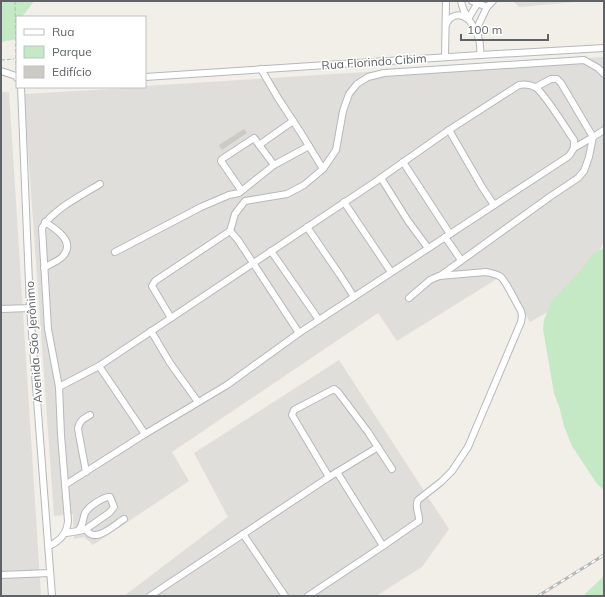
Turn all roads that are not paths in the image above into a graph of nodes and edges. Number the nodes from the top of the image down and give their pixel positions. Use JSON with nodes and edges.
{"nodes":[{"id":1,"x":446,"y":1,"type":"edge"},
{"id":2,"x":461,"y":1,"type":"edge"},
{"id":3,"x":493,"y":1,"type":"edge"},
{"id":4,"x":476,"y":2,"type":"edge"},
{"id":5,"x":487,"y":7,"type":"junction"},
{"id":6,"x":468,"y":19,"type":"junction"},
{"id":7,"x":445,"y":26,"type":"junction"},
{"id":8,"x":476,"y":30,"type":"junction"},
{"id":9,"x":604,"y":48,"type":"edge"},
{"id":10,"x":480,"y":54,"type":"junction"},
{"id":11,"x":445,"y":57,"type":"junction"},
{"id":12,"x":261,"y":69,"type":"junction"},
{"id":13,"x":1,"y":71,"type":"edge"},
{"id":14,"x":604,"y":74,"type":"edge"},
{"id":15,"x":16,"y":77,"type":"edge"},
{"id":16,"x":146,"y":77,"type":"edge"},
{"id":17,"x":536,"y":87,"type":"junction"},
{"id":18,"x":21,"y":88,"type":"edge"},
{"id":19,"x":293,"y":121,"type":"junction"},
{"id":20,"x":449,"y":130,"type":"junction"},
{"id":21,"x":604,"y":130,"type":"edge"},
{"id":22,"x":593,"y":137,"type":"junction"},
{"id":23,"x":259,"y":145,"type":"junction"},
{"id":24,"x":309,"y":146,"type":"junction"},
{"id":25,"x":574,"y":148,"type":"junction"},
{"id":26,"x":403,"y":162,"type":"junction"},
{"id":27,"x":274,"y":166,"type":"junction"},
{"id":28,"x":323,"y":169,"type":"junction"},
{"id":29,"x":381,"y":178,"type":"junction"},
{"id":30,"x":100,"y":184,"type":"dead end"},
{"id":31,"x":241,"y":190,"type":"junction"},
{"id":32,"x":229,"y":195,"type":"junction"},
{"id":33,"x":344,"y":202,"type":"junction"},
{"id":34,"x":242,"y":204,"type":"junction"},
{"id":35,"x":494,"y":205,"type":"junction"},
{"id":36,"x":45,"y":222,"type":"junction"},
{"id":37,"x":307,"y":227,"type":"junction"},
{"id":38,"x":230,"y":231,"type":"junction"},
{"id":39,"x":448,"y":235,"type":"junction"},
{"id":40,"x":428,"y":248,"type":"junction"},
{"id":41,"x":271,"y":251,"type":"junction"},
{"id":42,"x":115,"y":252,"type":"dead end"},
{"id":43,"x":461,"y":260,"type":"junction"},
{"id":44,"x":252,"y":263,"type":"junction"},
{"id":45,"x":44,"y":268,"type":"junction"},
{"id":46,"x":391,"y":272,"type":"junction"},
{"id":47,"x":439,"y":276,"type":"junction"},
{"id":48,"x":354,"y":297,"type":"junction"},
{"id":49,"x":409,"y":298,"type":"dead end"},
{"id":50,"x":30,"y":308,"type":"junction"},
{"id":51,"x":1,"y":309,"type":"edge"},
{"id":52,"x":171,"y":318,"type":"junction"},
{"id":53,"x":319,"y":320,"type":"junction"},
{"id":54,"x":151,"y":331,"type":"junction"},
{"id":55,"x":299,"y":333,"type":"junction"},
{"id":56,"x":99,"y":366,"type":"junction"},
{"id":57,"x":59,"y":387,"type":"junction"},
{"id":58,"x":198,"y":402,"type":"junction"},
{"id":59,"x":90,"y":415,"type":"dead end"},
{"id":60,"x":145,"y":434,"type":"junction"},
{"id":61,"x":378,"y":447,"type":"junction"},
{"id":62,"x":392,"y":469,"type":"dead end"},
{"id":63,"x":86,"y":472,"type":"junction"},
{"id":64,"x":337,"y":472,"type":"junction"},
{"id":65,"x":329,"y":477,"type":"junction"},
{"id":66,"x":65,"y":485,"type":"junction"},
{"id":67,"x":124,"y":519,"type":"dead end"},
{"id":68,"x":86,"y":529,"type":"junction"},
{"id":69,"x":78,"y":531,"type":"junction"},
{"id":70,"x":66,"y":533,"type":"junction"},
{"id":71,"x":243,"y":534,"type":"junction"},
{"id":72,"x":49,"y":546,"type":"junction"},
{"id":73,"x":383,"y":546,"type":"junction"},
{"id":74,"x":50,"y":573,"type":"junction"},
{"id":75,"x":1,"y":575,"type":"edge"},
{"id":76,"x":52,"y":596,"type":"edge"},
{"id":77,"x":150,"y":596,"type":"edge"},
{"id":78,"x":285,"y":596,"type":"edge"},
{"id":79,"x":308,"y":596,"type":"edge"}],
"edges":[{"from":1,"to":7,"type":"street"},
{"from":2,"to":6,"type":"street"},
{"from":3,"to":5,"type":"street"},
{"from":4,"to":5,"type":"street"},
{"from":4,"to":6,"type":"street"},
{"from":5,"to":8,"type":"street"},
{"from":6,"to":7,"type":"street"},
{"from":6,"to":8,"type":"street"},
{"from":7,"to":11,"type":"street"},
{"from":8,"to":10,"type":"street"},
{"from":9,"to":10,"type":"street","name":"Rua Florindo Cibim"},
{"from":10,"to":11,"type":"street","name":"Rua Florindo Cibim"},
{"from":11,"to":12,"type":"street","name":"Rua Florindo Cibim"},
{"from":12,"to":16,"type":"street","name":"Rua Florindo Cibim"},
{"from":12,"to":19,"type":"street"},
{"from":13,"to":15,"type":"street"},
{"from":14,"to":28,"type":"street"},
{"from":17,"to":20,"type":"street"},
{"from":17,"to":22,"type":"street"},
{"from":17,"to":25,"type":"street"},
{"from":18,"to":50,"type":"street","name":"Avenida São Jerônimo"},
{"from":19,"to":23,"type":"street"},
{"from":19,"to":24,"type":"street"},
{"from":20,"to":26,"type":"street"},
{"from":20,"to":35,"type":"street"},
{"from":21,"to":22,"type":"street"},
{"from":22,"to":25,"type":"street"},
{"from":22,"to":43,"type":"street"},
{"from":23,"to":27,"type":"street"},
{"from":23,"to":31,"type":"street"},
{"from":24,"to":27,"type":"street"},
{"from":24,"to":28,"type":"street"},
{"from":25,"to":35,"type":"street"},
{"from":26,"to":29,"type":"street"},
{"from":26,"to":39,"type":"street"},
{"from":27,"to":31,"type":"street"},
{"from":28,"to":34,"type":"street"},
{"from":29,"to":33,"type":"street"},
{"from":29,"to":40,"type":"street"},
{"from":30,"to":36,"type":"street"},
{"from":31,"to":32,"type":"street"},
{"from":32,"to":34,"type":"street"},
{"from":32,"to":42,"type":"street"},
{"from":33,"to":37,"type":"street"},
{"from":33,"to":46,"type":"street"},
{"from":34,"to":38,"type":"street"},
{"from":35,"to":39,"type":"street"},
{"from":36,"to":45,"type":"street"},
{"from":36,"to":45,"type":"street"},
{"from":37,"to":41,"type":"street"},
{"from":37,"to":48,"type":"street"},
{"from":38,"to":44,"type":"street"},
{"from":38,"to":52,"type":"street"},
{"from":39,"to":40,"type":"street"},
{"from":39,"to":43,"type":"street"},
{"from":40,"to":46,"type":"street"},
{"from":41,"to":44,"type":"street"},
{"from":41,"to":53,"type":"street"},
{"from":43,"to":47,"type":"street"},
{"from":44,"to":52,"type":"street"},
{"from":44,"to":55,"type":"street"},
{"from":45,"to":57,"type":"street"},
{"from":46,"to":48,"type":"street"},
{"from":47,"to":49,"type":"street"},
{"from":47,"to":73,"type":"street"},
{"from":48,"to":53,"type":"street"},
{"from":50,"to":51,"type":"street"},
{"from":50,"to":72,"type":"street","name":"Avenida São Jerônimo"},
{"from":52,"to":54,"type":"street"},
{"from":53,"to":55,"type":"street"},
{"from":54,"to":56,"type":"street"},
{"from":54,"to":58,"type":"street"},
{"from":55,"to":58,"type":"street"},
{"from":56,"to":57,"type":"street"},
{"from":56,"to":60,"type":"street"},
{"from":57,"to":66,"type":"street"},
{"from":58,"to":60,"type":"street"},
{"from":59,"to":63,"type":"street"},
{"from":60,"to":63,"type":"street"},
{"from":61,"to":62,"type":"street"},
{"from":61,"to":64,"type":"street"},
{"from":61,"to":65,"type":"street"},
{"from":63,"to":66,"type":"street"},
{"from":64,"to":65,"type":"street"},
{"from":64,"to":73,"type":"street"},
{"from":65,"to":71,"type":"street"},
{"from":66,"to":70,"type":"street"},
{"from":67,"to":68,"type":"street"},
{"from":68,"to":69,"type":"street"},
{"from":68,"to":69,"type":"street"},
{"from":69,"to":70,"type":"street"},
{"from":70,"to":72,"type":"street"},
{"from":71,"to":77,"type":"street"},
{"from":71,"to":78,"type":"street"},
{"from":72,"to":74,"type":"street","name":"Avenida São Jerônimo"},
{"from":73,"to":79,"type":"street"},
{"from":74,"to":75,"type":"street"},
{"from":74,"to":76,"type":"street","name":"Avenida São Jerônimo"}]}
